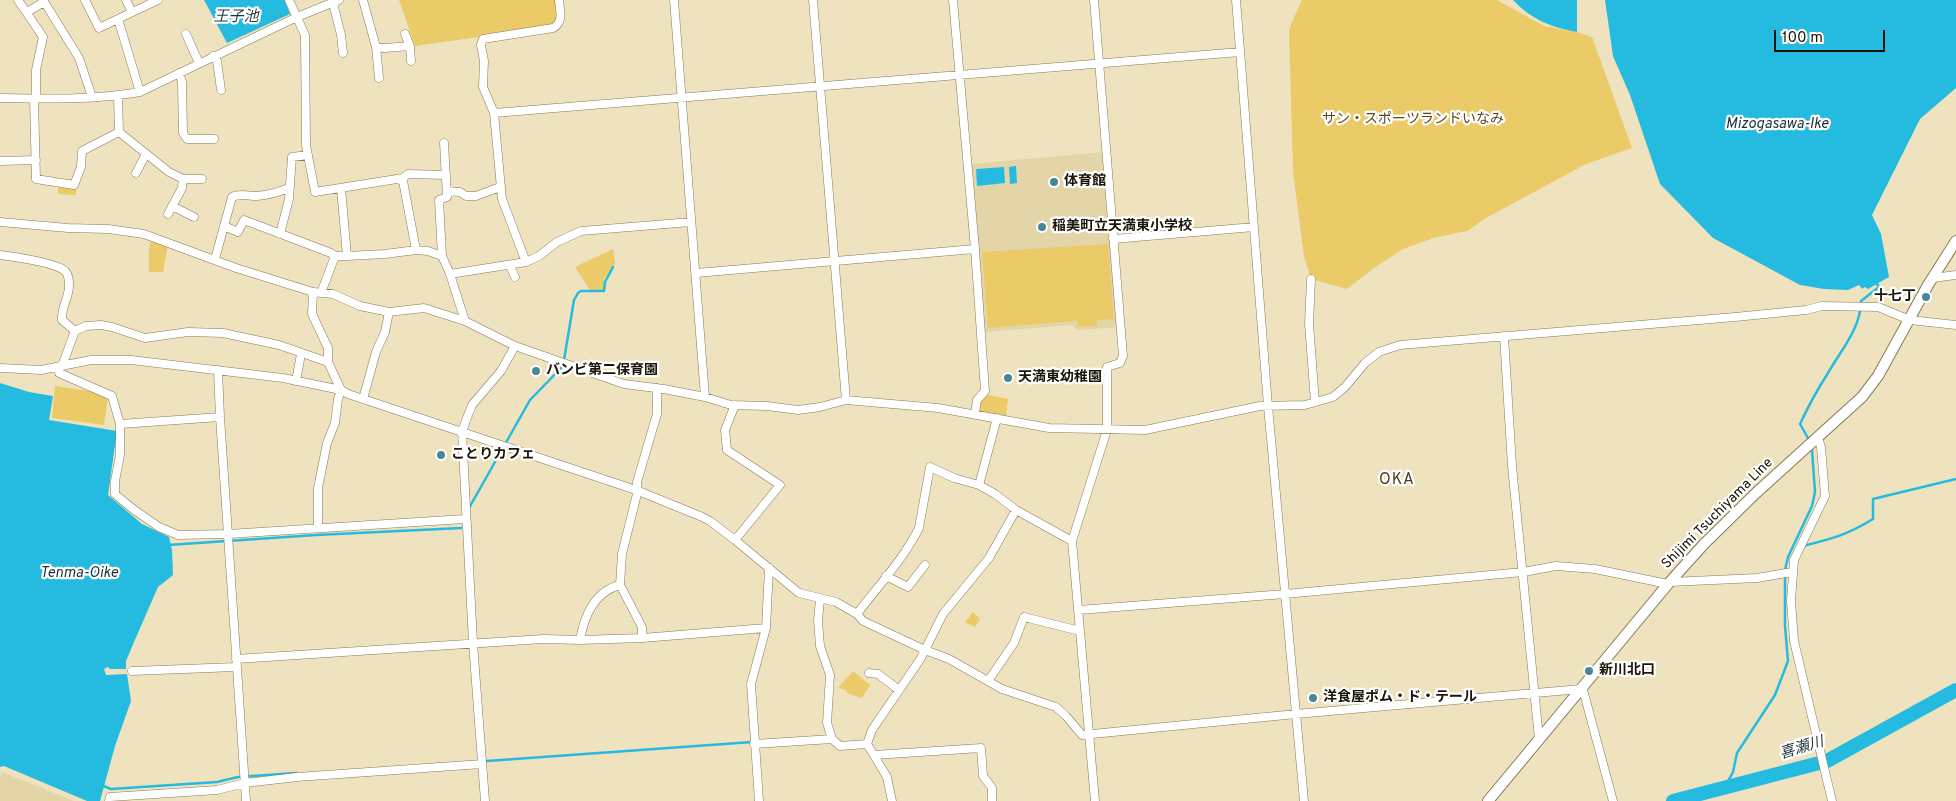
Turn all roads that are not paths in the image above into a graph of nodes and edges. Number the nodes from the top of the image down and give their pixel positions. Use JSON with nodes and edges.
{"nodes":[{"id":1,"x":18,"y":0,"type":"edge"},
{"id":2,"x":85,"y":0,"type":"edge"},
{"id":3,"x":126,"y":0,"type":"edge"},
{"id":4,"x":158,"y":0,"type":"edge"},
{"id":5,"x":289,"y":0,"type":"edge"},
{"id":6,"x":363,"y":0,"type":"edge"},
{"id":7,"x":559,"y":0,"type":"edge"},
{"id":8,"x":674,"y":0,"type":"edge"},
{"id":9,"x":813,"y":0,"type":"edge"},
{"id":10,"x":953,"y":0,"type":"edge"},
{"id":11,"x":1094,"y":0,"type":"edge"},
{"id":12,"x":1236,"y":0,"type":"edge"},
{"id":13,"x":43,"y":1,"type":"edge"},
{"id":14,"x":336,"y":2,"type":"edge"},
{"id":15,"x":27,"y":12,"type":"junction"},
{"id":16,"x":132,"y":12,"type":"junction"},
{"id":17,"x":297,"y":17,"type":"junction"},
{"id":18,"x":118,"y":19,"type":"junction"},
{"id":19,"x":186,"y":34,"type":"dead end"},
{"id":20,"x":405,"y":34,"type":"dead end"},
{"id":21,"x":410,"y":46,"type":"junction"},
{"id":22,"x":376,"y":47,"type":"junction"},
{"id":23,"x":1240,"y":52,"type":"junction"},
{"id":24,"x":343,"y":53,"type":"dead end"},
{"id":25,"x":213,"y":56,"type":"junction"},
{"id":26,"x":411,"y":61,"type":"dead end"},
{"id":27,"x":199,"y":63,"type":"junction"},
{"id":28,"x":1100,"y":64,"type":"junction"},
{"id":29,"x":179,"y":73,"type":"junction"},
{"id":30,"x":959,"y":74,"type":"junction"},
{"id":31,"x":379,"y":78,"type":"dead end"},
{"id":32,"x":820,"y":86,"type":"junction"},
{"id":33,"x":221,"y":90,"type":"dead end"},
{"id":34,"x":140,"y":92,"type":"junction"},
{"id":35,"x":118,"y":96,"type":"junction"},
{"id":36,"x":681,"y":96,"type":"junction"},
{"id":37,"x":92,"y":97,"type":"junction"},
{"id":38,"x":0,"y":98,"type":"edge"},
{"id":39,"x":35,"y":99,"type":"junction"},
{"id":40,"x":494,"y":113,"type":"junction"},
{"id":41,"x":118,"y":132,"type":"junction"},
{"id":42,"x":209,"y":137,"type":"dead end"},
{"id":43,"x":444,"y":143,"type":"dead end"},
{"id":44,"x":146,"y":154,"type":"junction"},
{"id":45,"x":308,"y":155,"type":"junction"},
{"id":46,"x":36,"y":160,"type":"junction"},
{"id":47,"x":0,"y":161,"type":"edge"},
{"id":48,"x":136,"y":173,"type":"dead end"},
{"id":49,"x":446,"y":175,"type":"junction"},
{"id":50,"x":183,"y":179,"type":"junction"},
{"id":51,"x":202,"y":179,"type":"dead end"},
{"id":52,"x":400,"y":180,"type":"junction"},
{"id":53,"x":500,"y":187,"type":"junction"},
{"id":54,"x":289,"y":188,"type":"junction"},
{"id":55,"x":341,"y":188,"type":"junction"},
{"id":56,"x":447,"y":191,"type":"junction"},
{"id":57,"x":194,"y":217,"type":"dead end"},
{"id":58,"x":0,"y":222,"type":"edge"},
{"id":59,"x":691,"y":222,"type":"junction"},
{"id":60,"x":224,"y":226,"type":"junction"},
{"id":61,"x":1254,"y":228,"type":"junction"},
{"id":62,"x":280,"y":234,"type":"junction"},
{"id":63,"x":1113,"y":239,"type":"junction"},
{"id":64,"x":1956,"y":241,"type":"edge"},
{"id":65,"x":975,"y":249,"type":"junction"},
{"id":66,"x":416,"y":250,"type":"junction"},
{"id":67,"x":0,"y":255,"type":"edge"},
{"id":68,"x":335,"y":256,"type":"junction"},
{"id":69,"x":347,"y":256,"type":"junction"},
{"id":70,"x":442,"y":256,"type":"junction"},
{"id":71,"x":214,"y":259,"type":"junction"},
{"id":72,"x":834,"y":261,"type":"junction"},
{"id":73,"x":526,"y":262,"type":"junction"},
{"id":74,"x":510,"y":266,"type":"junction"},
{"id":75,"x":696,"y":273,"type":"junction"},
{"id":76,"x":450,"y":274,"type":"junction"},
{"id":77,"x":1956,"y":275,"type":"edge"},
{"id":78,"x":515,"y":277,"type":"dead end"},
{"id":79,"x":1933,"y":278,"type":"junction"},
{"id":80,"x":1311,"y":279,"type":"dead end"},
{"id":81,"x":317,"y":292,"type":"junction"},
{"id":82,"x":388,"y":312,"type":"junction"},
{"id":83,"x":1910,"y":320,"type":"junction"},
{"id":84,"x":465,"y":321,"type":"junction"},
{"id":85,"x":1956,"y":325,"type":"edge"},
{"id":86,"x":75,"y":331,"type":"junction"},
{"id":87,"x":1504,"y":336,"type":"junction"},
{"id":88,"x":515,"y":346,"type":"junction"},
{"id":89,"x":301,"y":354,"type":"junction"},
{"id":90,"x":328,"y":362,"type":"junction"},
{"id":91,"x":61,"y":366,"type":"junction"},
{"id":92,"x":0,"y":368,"type":"edge"},
{"id":93,"x":218,"y":370,"type":"junction"},
{"id":94,"x":296,"y":381,"type":"junction"},
{"id":95,"x":657,"y":388,"type":"junction"},
{"id":96,"x":342,"y":390,"type":"junction"},
{"id":97,"x":705,"y":397,"type":"junction"},
{"id":98,"x":363,"y":399,"type":"junction"},
{"id":99,"x":846,"y":400,"type":"junction"},
{"id":100,"x":1316,"y":402,"type":"junction"},
{"id":101,"x":735,"y":405,"type":"junction"},
{"id":102,"x":1268,"y":406,"type":"junction"},
{"id":103,"x":975,"y":413,"type":"junction"},
{"id":104,"x":220,"y":417,"type":"junction"},
{"id":105,"x":997,"y":418,"type":"junction"},
{"id":106,"x":120,"y":424,"type":"junction"},
{"id":107,"x":1107,"y":430,"type":"junction"},
{"id":108,"x":462,"y":431,"type":"junction"},
{"id":109,"x":1818,"y":438,"type":"junction"},
{"id":110,"x":979,"y":485,"type":"junction"},
{"id":111,"x":636,"y":490,"type":"junction"},
{"id":112,"x":1016,"y":510,"type":"junction"},
{"id":113,"x":465,"y":519,"type":"junction"},
{"id":114,"x":318,"y":528,"type":"junction"},
{"id":115,"x":228,"y":534,"type":"junction"},
{"id":116,"x":735,"y":540,"type":"junction"},
{"id":117,"x":1072,"y":541,"type":"junction"},
{"id":118,"x":925,"y":565,"type":"dead end"},
{"id":119,"x":769,"y":568,"type":"junction"},
{"id":120,"x":1523,"y":572,"type":"junction"},
{"id":121,"x":1791,"y":573,"type":"junction"},
{"id":122,"x":886,"y":576,"type":"junction"},
{"id":123,"x":1669,"y":583,"type":"junction"},
{"id":124,"x":620,"y":585,"type":"junction"},
{"id":125,"x":1285,"y":594,"type":"junction"},
{"id":126,"x":820,"y":599,"type":"junction"},
{"id":127,"x":1079,"y":610,"type":"junction"},
{"id":128,"x":856,"y":614,"type":"junction"},
{"id":129,"x":766,"y":628,"type":"junction"},
{"id":130,"x":1080,"y":631,"type":"junction"},
{"id":131,"x":642,"y":638,"type":"junction"},
{"id":132,"x":580,"y":640,"type":"junction"},
{"id":133,"x":472,"y":643,"type":"junction"},
{"id":134,"x":925,"y":650,"type":"junction"},
{"id":135,"x":236,"y":662,"type":"junction"},
{"id":136,"x":132,"y":671,"type":"dead end"},
{"id":137,"x":870,"y":673,"type":"dead end"},
{"id":138,"x":988,"y":681,"type":"junction"},
{"id":139,"x":1581,"y":687,"type":"junction"},
{"id":140,"x":899,"y":690,"type":"junction"},
{"id":141,"x":1535,"y":692,"type":"junction"},
{"id":142,"x":1296,"y":714,"type":"junction"},
{"id":143,"x":1089,"y":734,"type":"junction"},
{"id":144,"x":832,"y":739,"type":"junction"},
{"id":145,"x":1538,"y":739,"type":"junction"},
{"id":146,"x":754,"y":744,"type":"junction"},
{"id":147,"x":867,"y":744,"type":"junction"},
{"id":148,"x":874,"y":755,"type":"junction"},
{"id":149,"x":482,"y":764,"type":"junction"},
{"id":150,"x":245,"y":783,"type":"junction"},
{"id":151,"x":109,"y":801,"type":"edge"},
{"id":152,"x":246,"y":801,"type":"edge"},
{"id":153,"x":485,"y":801,"type":"edge"},
{"id":154,"x":759,"y":801,"type":"edge"},
{"id":155,"x":892,"y":801,"type":"edge"},
{"id":156,"x":992,"y":801,"type":"edge"},
{"id":157,"x":1095,"y":801,"type":"edge"},
{"id":158,"x":1304,"y":801,"type":"edge"},
{"id":159,"x":1488,"y":801,"type":"edge"},
{"id":160,"x":1613,"y":801,"type":"edge"},
{"id":161,"x":1832,"y":801,"type":"edge"}],
"edges":[{"from":1,"to":15,"type":"street"},
{"from":2,"to":18,"type":"street"},
{"from":3,"to":16,"type":"street"},
{"from":4,"to":16,"type":"street"},
{"from":5,"to":17,"type":"street"},
{"from":6,"to":22,"type":"street"},
{"from":7,"to":40,"type":"street"},
{"from":8,"to":36,"type":"street"},
{"from":9,"to":32,"type":"street"},
{"from":10,"to":30,"type":"street"},
{"from":11,"to":28,"type":"street"},
{"from":12,"to":23,"type":"street"},
{"from":13,"to":15,"type":"street"},
{"from":13,"to":37,"type":"street"},
{"from":14,"to":17,"type":"street"},
{"from":14,"to":24,"type":"street"},
{"from":15,"to":39,"type":"street"},
{"from":16,"to":18,"type":"street"},
{"from":17,"to":25,"type":"street"},
{"from":17,"to":45,"type":"street"},
{"from":18,"to":34,"type":"street"},
{"from":19,"to":27,"type":"street"},
{"from":20,"to":21,"type":"street"},
{"from":21,"to":22,"type":"street"},
{"from":21,"to":26,"type":"street"},
{"from":22,"to":31,"type":"street"},
{"from":23,"to":28,"type":"street"},
{"from":23,"to":61,"type":"street"},
{"from":25,"to":27,"type":"street"},
{"from":25,"to":33,"type":"street"},
{"from":27,"to":29,"type":"street"},
{"from":28,"to":30,"type":"street"},
{"from":28,"to":63,"type":"street"},
{"from":29,"to":34,"type":"street"},
{"from":29,"to":42,"type":"street"},
{"from":30,"to":32,"type":"street"},
{"from":30,"to":65,"type":"street"},
{"from":32,"to":36,"type":"street"},
{"from":32,"to":72,"type":"street"},
{"from":34,"to":35,"type":"street"},
{"from":35,"to":37,"type":"street"},
{"from":35,"to":41,"type":"street"},
{"from":36,"to":40,"type":"street"},
{"from":36,"to":59,"type":"street"},
{"from":37,"to":39,"type":"street"},
{"from":38,"to":39,"type":"street"},
{"from":39,"to":46,"type":"street"},
{"from":40,"to":53,"type":"street"},
{"from":41,"to":44,"type":"street"},
{"from":41,"to":46,"type":"street"},
{"from":43,"to":49,"type":"street"},
{"from":44,"to":48,"type":"street"},
{"from":44,"to":50,"type":"street"},
{"from":45,"to":54,"type":"street"},
{"from":45,"to":55,"type":"street"},
{"from":46,"to":47,"type":"street"},
{"from":49,"to":52,"type":"street"},
{"from":49,"to":56,"type":"street"},
{"from":50,"to":51,"type":"street"},
{"from":50,"to":57,"type":"street"},
{"from":52,"to":55,"type":"street"},
{"from":52,"to":66,"type":"street"},
{"from":53,"to":56,"type":"street"},
{"from":53,"to":73,"type":"street"},
{"from":54,"to":60,"type":"street"},
{"from":54,"to":62,"type":"street"},
{"from":55,"to":69,"type":"street"},
{"from":56,"to":70,"type":"street"},
{"from":58,"to":71,"type":"street"},
{"from":59,"to":73,"type":"street"},
{"from":59,"to":75,"type":"street"},
{"from":60,"to":62,"type":"street"},
{"from":60,"to":71,"type":"street"},
{"from":61,"to":63,"type":"street"},
{"from":61,"to":102,"type":"street"},
{"from":62,"to":68,"type":"street"},
{"from":63,"to":107,"type":"street"},
{"from":64,"to":79,"type":"main road","name":"Shijimi Tsuchiyama Line"},
{"from":65,"to":72,"type":"street"},
{"from":65,"to":103,"type":"street"},
{"from":66,"to":69,"type":"street"},
{"from":66,"to":70,"type":"street"},
{"from":67,"to":86,"type":"street"},
{"from":68,"to":69,"type":"street"},
{"from":68,"to":81,"type":"street"},
{"from":70,"to":76,"type":"street"},
{"from":71,"to":81,"type":"street"},
{"from":72,"to":75,"type":"street"},
{"from":72,"to":99,"type":"street"},
{"from":73,"to":74,"type":"street"},
{"from":74,"to":76,"type":"street"},
{"from":74,"to":78,"type":"street"},
{"from":75,"to":97,"type":"street"},
{"from":76,"to":84,"type":"street"},
{"from":77,"to":79,"type":"street"},
{"from":79,"to":83,"type":"main road","name":"Shijimi Tsuchiyama Line"},
{"from":80,"to":100,"type":"street"},
{"from":81,"to":82,"type":"street"},
{"from":81,"to":90,"type":"street"},
{"from":82,"to":84,"type":"street"},
{"from":82,"to":98,"type":"street"},
{"from":83,"to":85,"type":"street"},
{"from":83,"to":87,"type":"street"},
{"from":83,"to":109,"type":"main road","name":"Shijimi Tsuchiyama Line"},
{"from":84,"to":88,"type":"street"},
{"from":86,"to":89,"type":"street"},
{"from":86,"to":91,"type":"street"},
{"from":87,"to":100,"type":"street"},
{"from":87,"to":120,"type":"street"},
{"from":88,"to":95,"type":"street"},
{"from":88,"to":108,"type":"street"},
{"from":89,"to":90,"type":"street"},
{"from":89,"to":94,"type":"street"},
{"from":90,"to":96,"type":"street"},
{"from":91,"to":92,"type":"street"},
{"from":91,"to":93,"type":"street"},
{"from":91,"to":106,"type":"street"},
{"from":93,"to":94,"type":"street"},
{"from":93,"to":104,"type":"street"},
{"from":94,"to":96,"type":"street"},
{"from":95,"to":97,"type":"street"},
{"from":95,"to":111,"type":"street"},
{"from":96,"to":98,"type":"street"},
{"from":96,"to":114,"type":"street"},
{"from":97,"to":101,"type":"street"},
{"from":98,"to":108,"type":"street"},
{"from":99,"to":101,"type":"street"},
{"from":99,"to":103,"type":"street"},
{"from":100,"to":102,"type":"street"},
{"from":101,"to":116,"type":"street"},
{"from":102,"to":107,"type":"street"},
{"from":102,"to":125,"type":"street"},
{"from":103,"to":105,"type":"street"},
{"from":104,"to":106,"type":"street"},
{"from":104,"to":115,"type":"street"},
{"from":105,"to":107,"type":"street"},
{"from":105,"to":110,"type":"street"},
{"from":106,"to":115,"type":"street"},
{"from":107,"to":117,"type":"street"},
{"from":108,"to":111,"type":"street"},
{"from":108,"to":113,"type":"street"},
{"from":109,"to":121,"type":"street"},
{"from":109,"to":123,"type":"main road","name":"Shijimi Tsuchiyama Line"},
{"from":110,"to":112,"type":"street"},
{"from":110,"to":122,"type":"street"},
{"from":111,"to":116,"type":"street"},
{"from":111,"to":124,"type":"street"},
{"from":112,"to":117,"type":"street"},
{"from":112,"to":134,"type":"street"},
{"from":113,"to":114,"type":"street"},
{"from":113,"to":133,"type":"street"},
{"from":114,"to":115,"type":"street"},
{"from":115,"to":135,"type":"street"},
{"from":116,"to":119,"type":"street"},
{"from":117,"to":127,"type":"street"},
{"from":118,"to":122,"type":"street"},
{"from":119,"to":126,"type":"street"},
{"from":119,"to":129,"type":"street"},
{"from":120,"to":123,"type":"street"},
{"from":120,"to":125,"type":"street"},
{"from":120,"to":141,"type":"street"},
{"from":121,"to":123,"type":"street"},
{"from":121,"to":161,"type":"street"},
{"from":122,"to":128,"type":"street"},
{"from":123,"to":139,"type":"main road","name":"Shijimi Tsuchiyama Line"},
{"from":124,"to":131,"type":"street"},
{"from":124,"to":132,"type":"street"},
{"from":125,"to":127,"type":"street"},
{"from":125,"to":142,"type":"street"},
{"from":126,"to":128,"type":"street"},
{"from":126,"to":144,"type":"street"},
{"from":127,"to":130,"type":"street"},
{"from":128,"to":134,"type":"street"},
{"from":129,"to":131,"type":"street"},
{"from":129,"to":146,"type":"street"},
{"from":130,"to":138,"type":"street"},
{"from":130,"to":143,"type":"street"},
{"from":131,"to":132,"type":"street"},
{"from":132,"to":133,"type":"street"},
{"from":133,"to":135,"type":"street"},
{"from":133,"to":149,"type":"street"},
{"from":134,"to":138,"type":"street"},
{"from":134,"to":140,"type":"street"},
{"from":135,"to":136,"type":"street"},
{"from":135,"to":150,"type":"street"},
{"from":137,"to":140,"type":"street"},
{"from":138,"to":143,"type":"street"},
{"from":139,"to":141,"type":"street"},
{"from":139,"to":145,"type":"main road","name":"Shijimi Tsuchiyama Line"},
{"from":139,"to":160,"type":"street"},
{"from":140,"to":147,"type":"street"},
{"from":141,"to":142,"type":"street"},
{"from":141,"to":145,"type":"street"},
{"from":142,"to":143,"type":"street"},
{"from":142,"to":158,"type":"street"},
{"from":143,"to":157,"type":"street"},
{"from":144,"to":146,"type":"street"},
{"from":144,"to":147,"type":"street"},
{"from":145,"to":159,"type":"main road","name":"Shijimi Tsuchiyama Line"},
{"from":146,"to":154,"type":"street"},
{"from":147,"to":148,"type":"street"},
{"from":148,"to":155,"type":"street"},
{"from":148,"to":156,"type":"street"},
{"from":149,"to":150,"type":"street"},
{"from":149,"to":153,"type":"street"},
{"from":150,"to":151,"type":"street"},
{"from":150,"to":152,"type":"street"}]}
